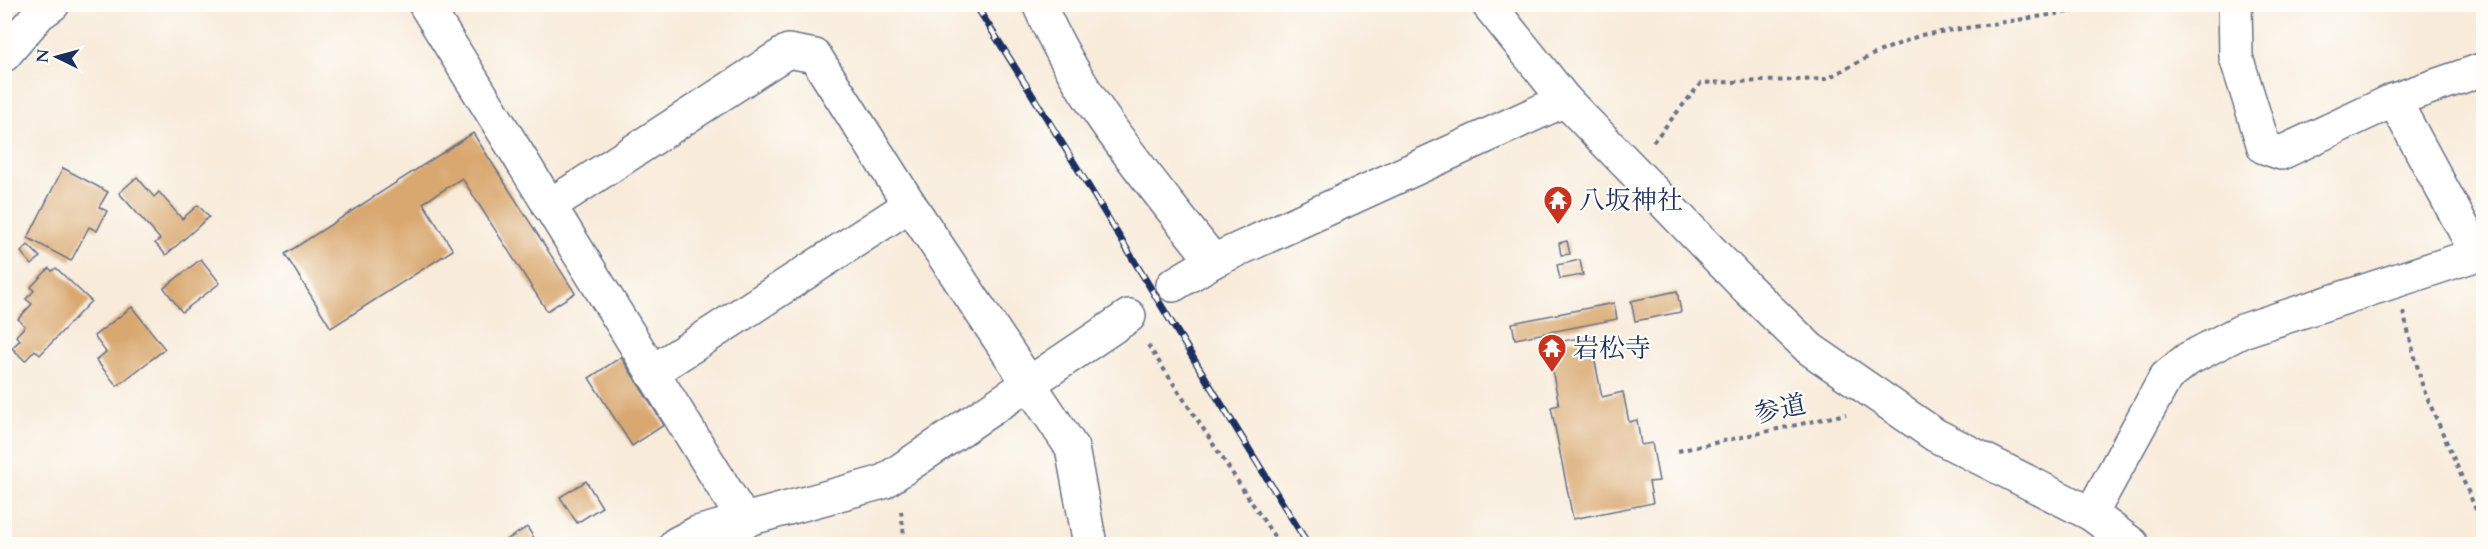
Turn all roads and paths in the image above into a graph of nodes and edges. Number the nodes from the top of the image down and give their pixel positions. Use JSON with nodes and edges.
{"nodes":[{"id":1,"x":53,"y":4,"type":"edge"},
{"id":2,"x":425,"y":4,"type":"edge"},
{"id":3,"x":1039,"y":4,"type":"edge"},
{"id":4,"x":1488,"y":4,"type":"edge"},
{"id":5,"x":2235,"y":4,"type":"edge"},
{"id":6,"x":2094,"y":8,"type":"dead end"},
{"id":7,"x":4,"y":55,"type":"edge"},
{"id":8,"x":2484,"y":69,"type":"edge"},
{"id":9,"x":1565,"y":100,"type":"junction"},
{"id":10,"x":2394,"y":100,"type":"junction"},
{"id":11,"x":1632,"y":168,"type":"junction"},
{"id":12,"x":549,"y":206,"type":"junction"},
{"id":13,"x":910,"y":206,"type":"junction"},
{"id":14,"x":2481,"y":254,"type":"edge"},
{"id":15,"x":1213,"y":261,"type":"junction"},
{"id":16,"x":2396,"y":282,"type":"junction"},
{"id":17,"x":1173,"y":285,"type":"dead end"},
{"id":18,"x":1129,"y":316,"type":"joint"},
{"id":19,"x":652,"y":372,"type":"junction"},
{"id":20,"x":1029,"y":384,"type":"junction"},
{"id":21,"x":1890,"y":405,"type":"junction"},
{"id":22,"x":1678,"y":451,"type":"dead end"},
{"id":23,"x":2091,"y":514,"type":"junction"},
{"id":24,"x":745,"y":522,"type":"junction"},
{"id":25,"x":2484,"y":528,"type":"edge"},
{"id":26,"x":676,"y":544,"type":"edge"},
{"id":27,"x":1090,"y":544,"type":"edge"},
{"id":28,"x":1279,"y":544,"type":"edge"},
{"id":29,"x":2132,"y":544,"type":"edge"}],
"edges":[{"from":1,"to":7,"type":"street"},
{"from":2,"to":12,"type":"street"},
{"from":3,"to":15,"type":"street"},
{"from":4,"to":9,"type":"street"},
{"from":5,"to":10,"type":"street"},
{"from":6,"to":11,"type":"path"},
{"from":8,"to":10,"type":"street"},
{"from":9,"to":11,"type":"street"},
{"from":9,"to":15,"type":"street"},
{"from":10,"to":14,"type":"street"},
{"from":11,"to":21,"type":"street"},
{"from":12,"to":13,"type":"street"},
{"from":12,"to":19,"type":"street"},
{"from":13,"to":19,"type":"street"},
{"from":13,"to":20,"type":"street"},
{"from":14,"to":16,"type":"street"},
{"from":15,"to":17,"type":"street"},
{"from":16,"to":23,"type":"street"},
{"from":16,"to":25,"type":"path"},
{"from":18,"to":20,"type":"street"},
{"from":18,"to":28,"type":"path"},
{"from":19,"to":24,"type":"street"},
{"from":20,"to":24,"type":"street"},
{"from":20,"to":27,"type":"street"},
{"from":21,"to":22,"type":"path","name":"参道"},
{"from":21,"to":23,"type":"street"},
{"from":23,"to":29,"type":"street"},
{"from":24,"to":26,"type":"street"}]}
